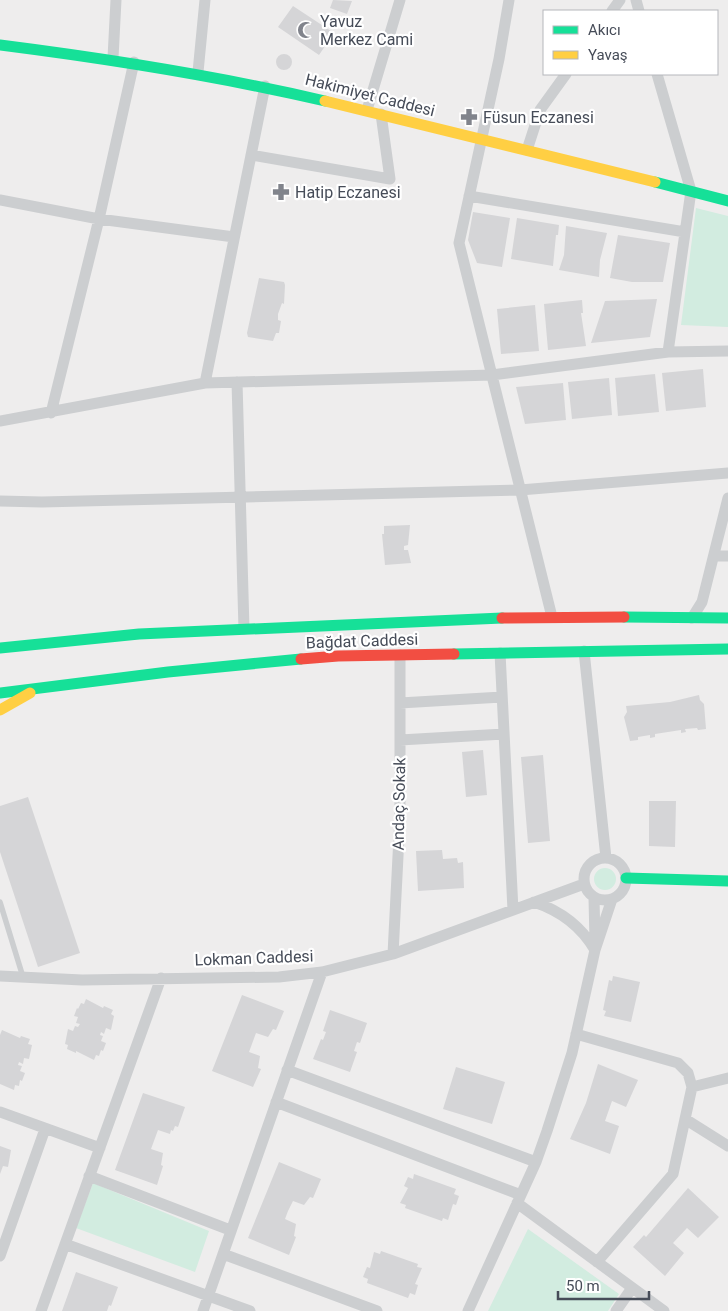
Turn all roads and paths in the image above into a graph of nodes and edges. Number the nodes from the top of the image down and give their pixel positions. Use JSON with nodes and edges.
{"nodes":[{"id":1,"x":116,"y":0,"type":"edge"},
{"id":2,"x":205,"y":0,"type":"edge"},
{"id":3,"x":399,"y":0,"type":"edge"},
{"id":4,"x":509,"y":0,"type":"edge"},
{"id":5,"x":0,"y":44,"type":"edge"},
{"id":6,"x":113,"y":58,"type":"junction"},
{"id":7,"x":134,"y":62,"type":"junction"},
{"id":8,"x":198,"y":72,"type":"junction"},
{"id":9,"x":565,"y":75,"type":"edge"},
{"id":10,"x":657,"y":75,"type":"edge"},
{"id":11,"x":265,"y":86,"type":"junction"},
{"id":12,"x":367,"y":110,"type":"junction"},
{"id":13,"x":381,"y":114,"type":"junction"},
{"id":14,"x":482,"y":139,"type":"junction"},
{"id":15,"x":527,"y":150,"type":"junction"},
{"id":16,"x":251,"y":155,"type":"junction"},
{"id":17,"x":691,"y":191,"type":"junction"},
{"id":18,"x":470,"y":196,"type":"junction"},
{"id":19,"x":0,"y":200,"type":"edge"},
{"id":20,"x":728,"y":201,"type":"edge"},
{"id":21,"x":99,"y":219,"type":"junction"},
{"id":22,"x":685,"y":232,"type":"junction"},
{"id":23,"x":234,"y":237,"type":"junction"},
{"id":24,"x":728,"y":351,"type":"edge"},
{"id":25,"x":668,"y":352,"type":"junction"},
{"id":26,"x":492,"y":376,"type":"junction"},
{"id":27,"x":237,"y":382,"type":"junction"},
{"id":28,"x":204,"y":383,"type":"junction"},
{"id":29,"x":51,"y":413,"type":"junction"},
{"id":30,"x":0,"y":421,"type":"edge"},
{"id":31,"x":728,"y":473,"type":"edge"},
{"id":32,"x":520,"y":490,"type":"junction"},
{"id":33,"x":240,"y":498,"type":"junction"},
{"id":34,"x":728,"y":498,"type":"edge"},
{"id":35,"x":0,"y":501,"type":"edge"},
{"id":36,"x":714,"y":556,"type":"junction"},
{"id":37,"x":728,"y":556,"type":"edge"},
{"id":38,"x":552,"y":617,"type":"junction"},
{"id":39,"x":692,"y":618,"type":"junction"},
{"id":40,"x":728,"y":618,"type":"edge"},
{"id":41,"x":244,"y":629,"type":"junction"},
{"id":42,"x":0,"y":648,"type":"edge"},
{"id":43,"x":728,"y":649,"type":"edge"},
{"id":44,"x":584,"y":651,"type":"junction"},
{"id":45,"x":500,"y":653,"type":"junction"},
{"id":46,"x":400,"y":655,"type":"junction"},
{"id":47,"x":46,"y":687,"type":"junction"},
{"id":48,"x":0,"y":693,"type":"edge"},
{"id":49,"x":502,"y":697,"type":"junction"},
{"id":50,"x":400,"y":703,"type":"junction"},
{"id":51,"x":0,"y":710,"type":"edge"},
{"id":52,"x":504,"y":734,"type":"junction"},
{"id":53,"x":400,"y":740,"type":"junction"},
{"id":54,"x":606,"y":858,"type":"junction"},
{"id":55,"x":626,"y":878,"type":"junction"},
{"id":56,"x":728,"y":881,"type":"edge"},
{"id":57,"x":584,"y":884,"type":"junction"},
{"id":58,"x":594,"y":898,"type":"junction"},
{"id":59,"x":612,"y":899,"type":"junction"},
{"id":60,"x":0,"y":902,"type":"edge"},
{"id":61,"x":534,"y":902,"type":"junction"},
{"id":62,"x":513,"y":910,"type":"junction"},
{"id":63,"x":595,"y":950,"type":"junction"},
{"id":64,"x":394,"y":954,"type":"junction"},
{"id":65,"x":322,"y":972,"type":"junction"},
{"id":66,"x":0,"y":976,"type":"edge"},
{"id":67,"x":24,"y":977,"type":"junction"},
{"id":68,"x":161,"y":978,"type":"junction"},
{"id":69,"x":576,"y":1034,"type":"junction"},
{"id":70,"x":287,"y":1070,"type":"junction"},
{"id":71,"x":728,"y":1078,"type":"edge"},
{"id":72,"x":692,"y":1087,"type":"junction"},
{"id":73,"x":276,"y":1102,"type":"junction"},
{"id":74,"x":0,"y":1112,"type":"edge"},
{"id":75,"x":685,"y":1119,"type":"junction"},
{"id":76,"x":45,"y":1129,"type":"junction"},
{"id":77,"x":728,"y":1146,"type":"edge"},
{"id":78,"x":100,"y":1148,"type":"junction"},
{"id":79,"x":536,"y":1162,"type":"junction"},
{"id":80,"x":89,"y":1176,"type":"junction"},
{"id":81,"x":519,"y":1199,"type":"junction"},
{"id":82,"x":230,"y":1230,"type":"junction"},
{"id":83,"x":65,"y":1244,"type":"junction"},
{"id":84,"x":222,"y":1254,"type":"junction"},
{"id":85,"x":0,"y":1256,"type":"edge"},
{"id":86,"x":597,"y":1262,"type":"junction"},
{"id":87,"x":632,"y":1288,"type":"junction"},
{"id":88,"x":208,"y":1295,"type":"junction"},
{"id":89,"x":41,"y":1311,"type":"edge"},
{"id":90,"x":203,"y":1311,"type":"edge"},
{"id":91,"x":250,"y":1311,"type":"edge"},
{"id":92,"x":377,"y":1311,"type":"edge"},
{"id":93,"x":468,"y":1311,"type":"edge"},
{"id":94,"x":616,"y":1311,"type":"edge"},
{"id":95,"x":664,"y":1311,"type":"edge"}],
"edges":[{"from":1,"to":6,"type":"street"},
{"from":2,"to":8,"type":"street"},
{"from":3,"to":12,"type":"street"},
{"from":4,"to":14,"type":"street"},
{"from":5,"to":6,"type":"main road","name":"Hakimiyet Caddesi"},
{"from":6,"to":7,"type":"main road","name":"Hakimiyet Caddesi"},
{"from":7,"to":8,"type":"main road","name":"Hakimiyet Caddesi"},
{"from":7,"to":21,"type":"street"},
{"from":8,"to":11,"type":"main road","name":"Hakimiyet Caddesi"},
{"from":9,"to":15,"type":"street"},
{"from":10,"to":17,"type":"street"},
{"from":11,"to":12,"type":"main road","name":"Hakimiyet Caddesi"},
{"from":11,"to":16,"type":"street"},
{"from":12,"to":13,"type":"main road","name":"Hakimiyet Caddesi"},
{"from":13,"to":14,"type":"main road","name":"Hakimiyet Caddesi"},
{"from":13,"to":16,"type":"street"},
{"from":14,"to":15,"type":"main road","name":"Hakimiyet Caddesi"},
{"from":14,"to":18,"type":"street"},
{"from":15,"to":17,"type":"main road","name":"Hakimiyet Caddesi"},
{"from":16,"to":23,"type":"street"},
{"from":17,"to":20,"type":"main road","name":"Hakimiyet Caddesi"},
{"from":17,"to":22,"type":"street"},
{"from":18,"to":22,"type":"street"},
{"from":18,"to":26,"type":"street"},
{"from":19,"to":21,"type":"street"},
{"from":21,"to":23,"type":"street"},
{"from":21,"to":29,"type":"street"},
{"from":22,"to":25,"type":"street"},
{"from":23,"to":28,"type":"street"},
{"from":24,"to":25,"type":"street"},
{"from":25,"to":26,"type":"street"},
{"from":26,"to":27,"type":"street"},
{"from":26,"to":32,"type":"street"},
{"from":27,"to":28,"type":"street"},
{"from":27,"to":33,"type":"street"},
{"from":28,"to":29,"type":"street"},
{"from":29,"to":30,"type":"street"},
{"from":31,"to":32,"type":"street"},
{"from":32,"to":33,"type":"street"},
{"from":32,"to":38,"type":"street"},
{"from":33,"to":35,"type":"street"},
{"from":33,"to":41,"type":"street"},
{"from":34,"to":36,"type":"street"},
{"from":36,"to":37,"type":"street"},
{"from":36,"to":39,"type":"street"},
{"from":38,"to":39,"type":"main road","name":"Bağdat Caddesi"},
{"from":38,"to":41,"type":"main road","name":"Bağdat Caddesi"},
{"from":39,"to":40,"type":"main road","name":"Bağdat Caddesi"},
{"from":41,"to":42,"type":"main road","name":"Bağdat Caddesi"},
{"from":43,"to":44,"type":"main road","name":"Bağdat Caddesi"},
{"from":44,"to":45,"type":"main road","name":"Bağdat Caddesi"},
{"from":44,"to":54,"type":"street"},
{"from":45,"to":46,"type":"main road","name":"Bağdat Caddesi"},
{"from":45,"to":49,"type":"street"},
{"from":46,"to":47,"type":"main road","name":"Bağdat Caddesi"},
{"from":46,"to":50,"type":"street","name":"Andaç Sokak"},
{"from":47,"to":48,"type":"main road","name":"Bağdat Caddesi"},
{"from":47,"to":51,"type":"main road"},
{"from":49,"to":50,"type":"street"},
{"from":49,"to":52,"type":"street"},
{"from":50,"to":53,"type":"street","name":"Andaç Sokak"},
{"from":52,"to":53,"type":"street"},
{"from":52,"to":62,"type":"street"},
{"from":53,"to":64,"type":"street","name":"Andaç Sokak"},
{"from":54,"to":55,"type":"street"},
{"from":54,"to":57,"type":"street"},
{"from":55,"to":56,"type":"main road"},
{"from":55,"to":59,"type":"street"},
{"from":57,"to":58,"type":"street"},
{"from":57,"to":61,"type":"street","name":"Lokman Caddesi"},
{"from":58,"to":59,"type":"street"},
{"from":58,"to":63,"type":"street"},
{"from":59,"to":63,"type":"street"},
{"from":60,"to":67,"type":"lane"},
{"from":61,"to":62,"type":"street","name":"Lokman Caddesi"},
{"from":61,"to":63,"type":"street"},
{"from":62,"to":64,"type":"street","name":"Lokman Caddesi"},
{"from":63,"to":69,"type":"street"},
{"from":64,"to":65,"type":"street","name":"Lokman Caddesi"},
{"from":65,"to":68,"type":"street","name":"Lokman Caddesi"},
{"from":65,"to":70,"type":"street"},
{"from":66,"to":67,"type":"street","name":"Lokman Caddesi"},
{"from":67,"to":68,"type":"street","name":"Lokman Caddesi"},
{"from":68,"to":78,"type":"street"},
{"from":69,"to":72,"type":"street"},
{"from":69,"to":79,"type":"street"},
{"from":70,"to":73,"type":"street"},
{"from":70,"to":79,"type":"street"},
{"from":71,"to":72,"type":"street"},
{"from":72,"to":75,"type":"street"},
{"from":73,"to":81,"type":"street"},
{"from":73,"to":82,"type":"street"},
{"from":74,"to":76,"type":"street"},
{"from":75,"to":77,"type":"street"},
{"from":75,"to":86,"type":"street"},
{"from":76,"to":78,"type":"street"},
{"from":76,"to":85,"type":"street"},
{"from":78,"to":80,"type":"street"},
{"from":79,"to":81,"type":"street"},
{"from":80,"to":82,"type":"street"},
{"from":80,"to":83,"type":"street"},
{"from":81,"to":86,"type":"street"},
{"from":81,"to":93,"type":"street"},
{"from":82,"to":84,"type":"street"},
{"from":83,"to":88,"type":"street"},
{"from":83,"to":89,"type":"street"},
{"from":84,"to":88,"type":"street"},
{"from":84,"to":92,"type":"street"},
{"from":86,"to":87,"type":"street"},
{"from":87,"to":94,"type":"street"},
{"from":87,"to":95,"type":"street"},
{"from":88,"to":90,"type":"street"},
{"from":88,"to":91,"type":"street"}]}
